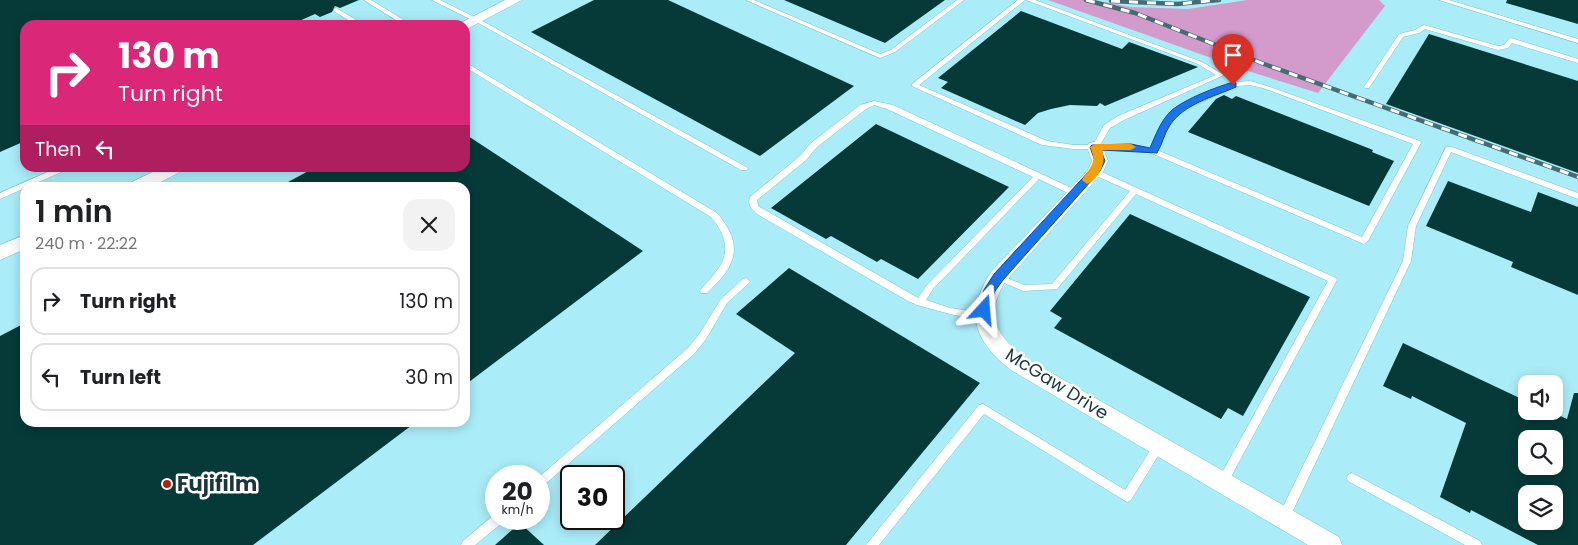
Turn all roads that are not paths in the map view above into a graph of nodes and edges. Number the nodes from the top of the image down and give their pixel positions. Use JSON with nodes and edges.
{"nodes":[{"id":1,"x":367,"y":0,"type":"edge"},
{"id":2,"x":436,"y":0,"type":"edge"},
{"id":3,"x":515,"y":0,"type":"edge"},
{"id":4,"x":749,"y":0,"type":"edge"},
{"id":5,"x":961,"y":0,"type":"edge"},
{"id":6,"x":1022,"y":0,"type":"edge"},
{"id":7,"x":1029,"y":0,"type":"edge"},
{"id":8,"x":1442,"y":0,"type":"edge"},
{"id":9,"x":336,"y":10,"type":"dead end"},
{"id":10,"x":353,"y":20,"type":"edge"},
{"id":11,"x":401,"y":20,"type":"edge"},
{"id":12,"x":466,"y":20,"type":"edge"},
{"id":13,"x":470,"y":22,"type":"edge"},
{"id":14,"x":470,"y":23,"type":"edge"},
{"id":15,"x":1578,"y":41,"type":"edge"},
{"id":16,"x":1578,"y":61,"type":"edge"},
{"id":17,"x":470,"y":67,"type":"edge"},
{"id":18,"x":1367,"y":87,"type":"dead end"},
{"id":19,"x":1095,"y":147,"type":"junction"},
{"id":20,"x":1153,"y":151,"type":"junction"},
{"id":21,"x":744,"y":168,"type":"dead end"},
{"id":22,"x":54,"y":172,"type":"edge"},
{"id":23,"x":166,"y":172,"type":"edge"},
{"id":24,"x":1095,"y":172,"type":"junction"},
{"id":25,"x":1038,"y":176,"type":"junction"},
{"id":26,"x":32,"y":182,"type":"edge"},
{"id":27,"x":146,"y":182,"type":"edge"},
{"id":28,"x":20,"y":187,"type":"edge"},
{"id":29,"x":1135,"y":190,"type":"junction"},
{"id":30,"x":1075,"y":193,"type":"junction"},
{"id":31,"x":0,"y":196,"type":"edge"},
{"id":32,"x":1578,"y":196,"type":"edge"},
{"id":33,"x":20,"y":243,"type":"edge"},
{"id":34,"x":0,"y":253,"type":"edge"},
{"id":35,"x":998,"y":277,"type":"junction"},
{"id":36,"x":746,"y":281,"type":"dead end"},
{"id":37,"x":704,"y":291,"type":"dead end"},
{"id":38,"x":919,"y":303,"type":"junction"},
{"id":39,"x":984,"y":317,"type":"junction"},
{"id":40,"x":1158,"y":446,"type":"junction"},
{"id":41,"x":550,"y":473,"type":"edge"},
{"id":42,"x":1352,"y":478,"type":"dead end"},
{"id":43,"x":1222,"y":483,"type":"junction"},
{"id":44,"x":1284,"y":518,"type":"junction"},
{"id":45,"x":485,"y":530,"type":"edge"},
{"id":46,"x":467,"y":545,"type":"edge"},
{"id":47,"x":872,"y":545,"type":"edge"},
{"id":48,"x":1330,"y":545,"type":"edge"},
{"id":49,"x":1476,"y":545,"type":"edge"}],
"edges":[{"from":1,"to":11,"type":"lane"},
{"from":2,"to":12,"type":"lane"},
{"from":3,"to":13,"type":"street"},
{"from":4,"to":5,"type":"lane"},
{"from":6,"to":19,"type":"lane"},
{"from":7,"to":19,"type":"lane"},
{"from":8,"to":15,"type":"lane"},
{"from":9,"to":10,"type":"lane"},
{"from":14,"to":21,"type":"lane"},
{"from":16,"to":18,"type":"lane"},
{"from":17,"to":37,"type":"lane"},
{"from":19,"to":20,"type":"lane"},
{"from":19,"to":24,"type":"street"},
{"from":20,"to":20,"type":"lane"},
{"from":22,"to":26,"type":"lane"},
{"from":23,"to":27,"type":"street"},
{"from":24,"to":29,"type":"lane"},
{"from":24,"to":30,"type":"street"},
{"from":25,"to":30,"type":"lane"},
{"from":25,"to":38,"type":"lane"},
{"from":25,"to":38,"type":"lane"},
{"from":28,"to":31,"type":"lane"},
{"from":29,"to":35,"type":"lane"},
{"from":29,"to":43,"type":"lane"},
{"from":30,"to":35,"type":"street"},
{"from":32,"to":44,"type":"lane"},
{"from":33,"to":34,"type":"street"},
{"from":35,"to":39,"type":"street"},
{"from":36,"to":41,"type":"lane"},
{"from":38,"to":39,"type":"lane"},
{"from":39,"to":40,"type":"street","name":"McGaw Drive"},
{"from":40,"to":43,"type":"street","name":"McGaw Drive"},
{"from":40,"to":47,"type":"lane"},
{"from":42,"to":49,"type":"lane"},
{"from":43,"to":44,"type":"street","name":"McGaw Drive"},
{"from":44,"to":48,"type":"street","name":"McGaw Drive"},
{"from":45,"to":46,"type":"lane"}]}
